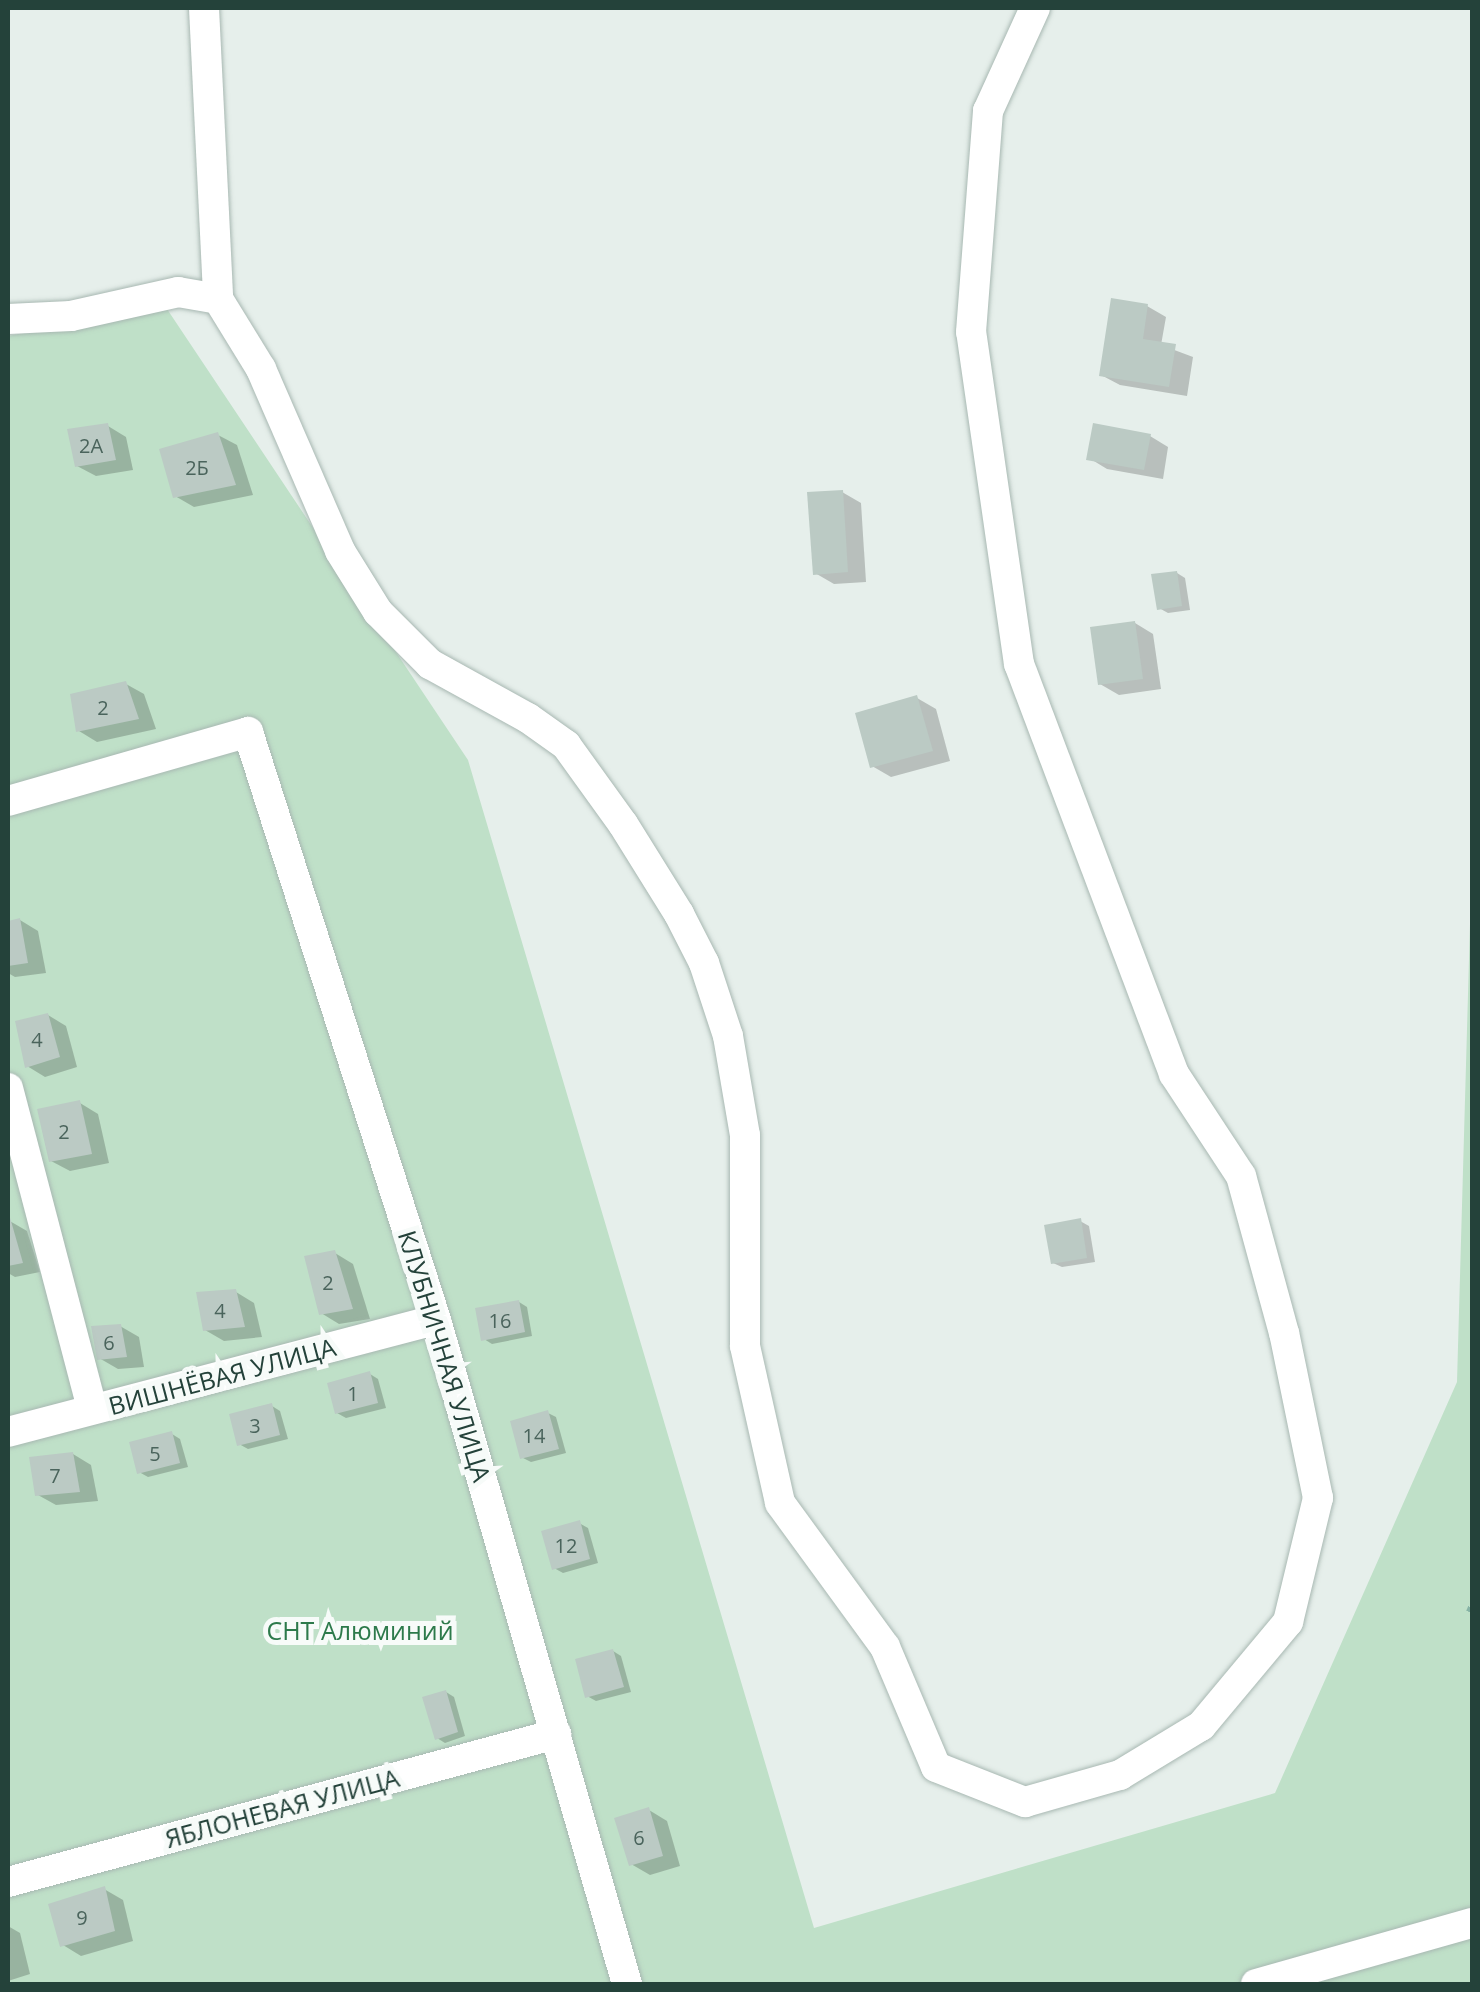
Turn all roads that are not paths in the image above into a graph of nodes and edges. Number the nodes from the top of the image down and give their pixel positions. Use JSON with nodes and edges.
{"nodes":[{"id":1,"x":204,"y":8,"type":"edge"},
{"id":2,"x":1034,"y":8,"type":"edge"},
{"id":3,"x":218,"y":298,"type":"junction"},
{"id":4,"x":8,"y":319,"type":"edge"},
{"id":5,"x":8,"y":801,"type":"edge"},
{"id":6,"x":8,"y":1088,"type":"edge"},
{"id":7,"x":436,"y":1320,"type":"junction"},
{"id":8,"x":92,"y":1410,"type":"junction"},
{"id":9,"x":8,"y":1432,"type":"edge"},
{"id":10,"x":556,"y":1734,"type":"junction"},
{"id":11,"x":8,"y":1882,"type":"edge"},
{"id":12,"x":1472,"y":1922,"type":"edge"},
{"id":13,"x":627,"y":1984,"type":"edge"},
{"id":14,"x":1256,"y":1984,"type":"edge"}],
"edges":[{"from":1,"to":3,"type":"street"},
{"from":2,"to":3,"type":"street"},
{"from":3,"to":4,"type":"street"},
{"from":5,"to":7,"type":"street","name":"КЛУБНИЧНАЯ УЛИЦА"},
{"from":6,"to":8,"type":"street"},
{"from":7,"to":8,"type":"street","name":"ВИШНЁВАЯ УЛИЦА"},
{"from":7,"to":10,"type":"street","name":"КЛУБНИЧНАЯ УЛИЦА"},
{"from":8,"to":9,"type":"street","name":"ВИШНЁВАЯ УЛИЦА"},
{"from":10,"to":11,"type":"street","name":"ЯБЛОНЕВАЯ УЛИЦА"},
{"from":10,"to":13,"type":"street","name":"КЛУБНИЧНАЯ УЛИЦА"},
{"from":12,"to":14,"type":"street"}]}
